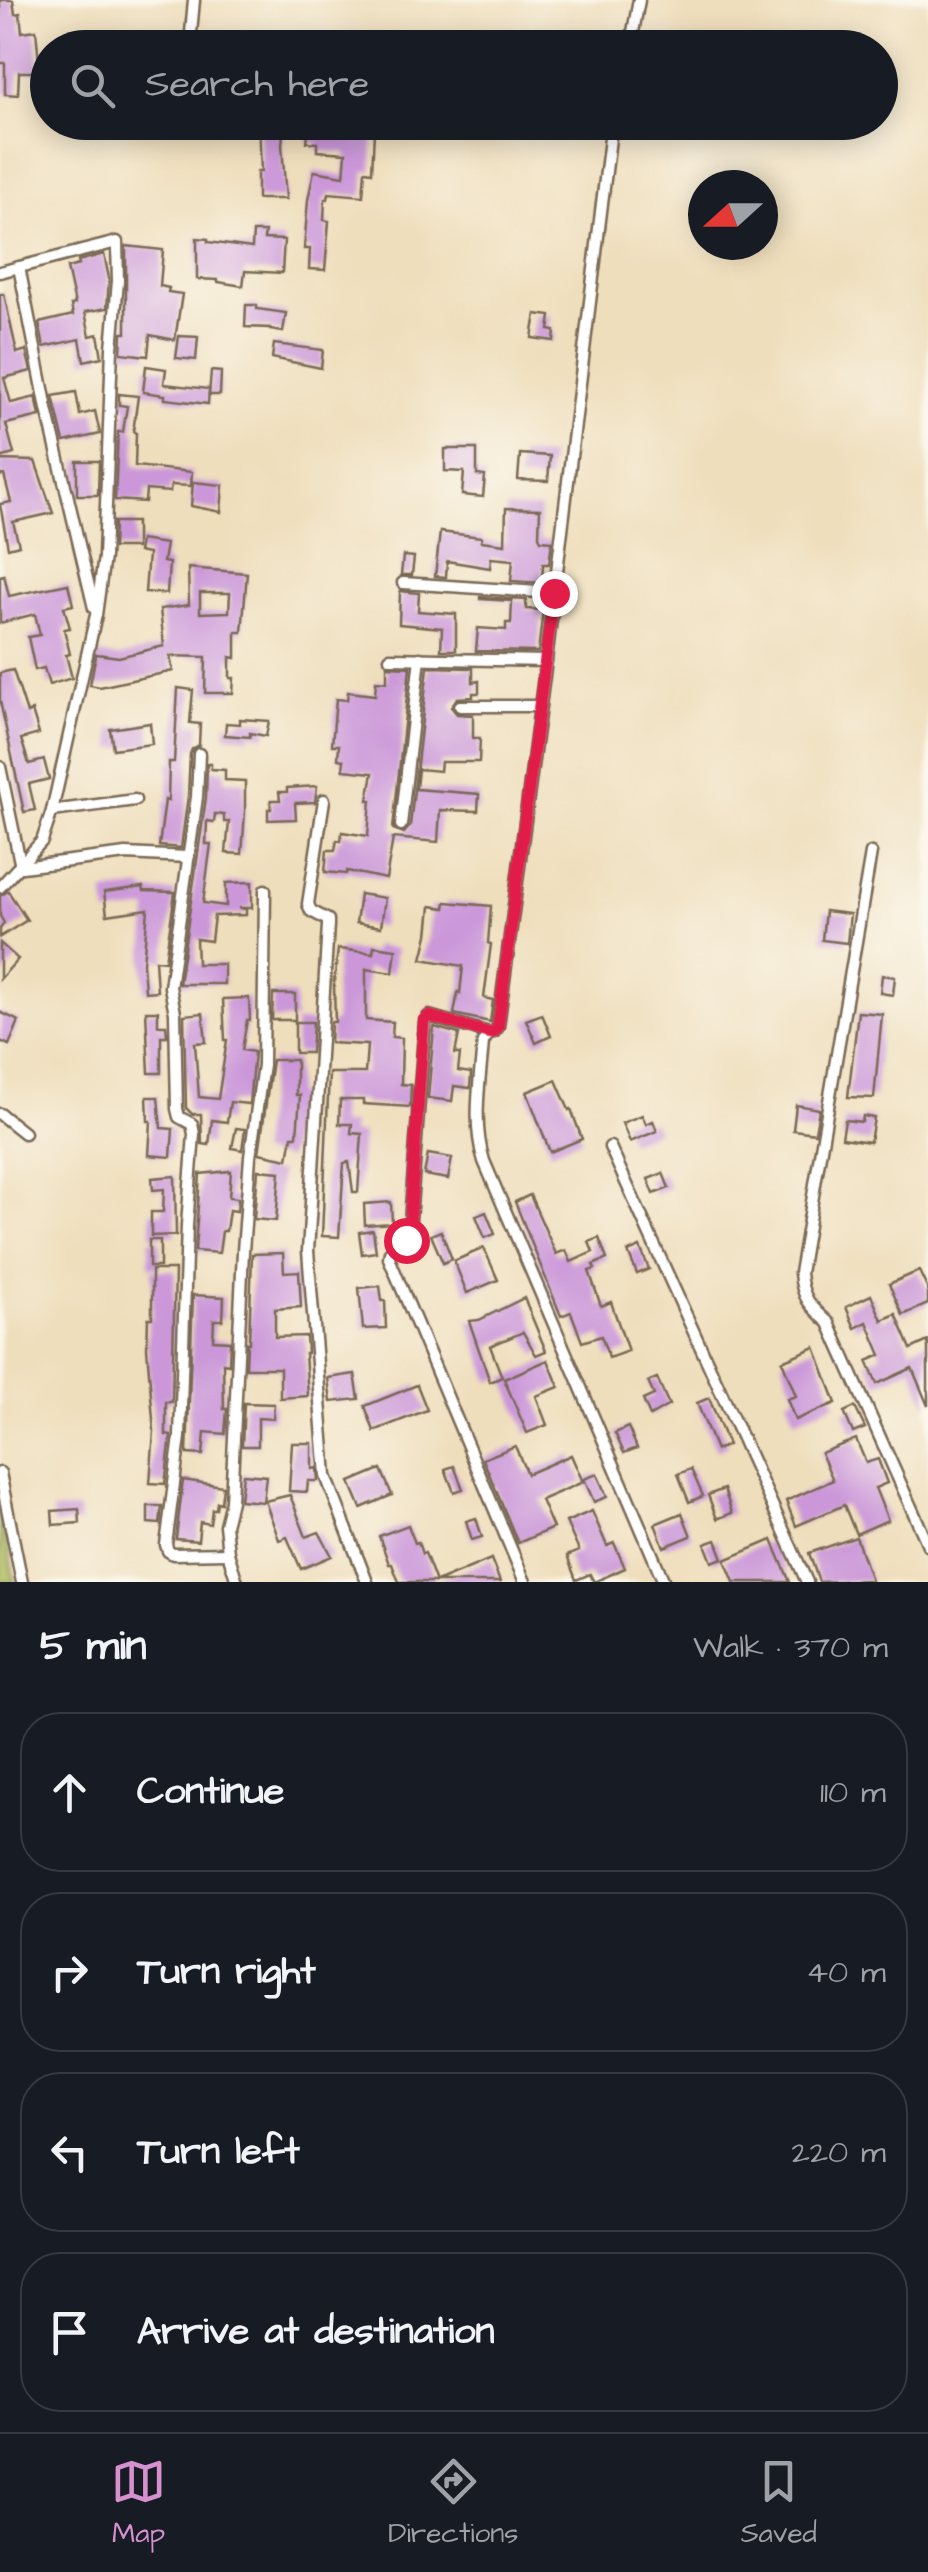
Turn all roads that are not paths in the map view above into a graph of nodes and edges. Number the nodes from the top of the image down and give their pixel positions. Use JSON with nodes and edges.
{"nodes":[{"id":1,"x":194,"y":0,"type":"edge"},
{"id":2,"x":639,"y":0,"type":"edge"},
{"id":3,"x":191,"y":30,"type":"edge"},
{"id":4,"x":633,"y":30,"type":"edge"},
{"id":5,"x":610,"y":140,"type":"edge"},
{"id":6,"x":19,"y":267,"type":"junction"},
{"id":7,"x":0,"y":272,"type":"edge"},
{"id":8,"x":403,"y":582,"type":"dead end"},
{"id":9,"x":554,"y":593,"type":"junction"},
{"id":10,"x":96,"y":615,"type":"junction"},
{"id":11,"x":390,"y":658,"type":"dead end"},
{"id":12,"x":420,"y":658,"type":"junction"},
{"id":13,"x":546,"y":662,"type":"junction"},
{"id":14,"x":460,"y":706,"type":"dead end"},
{"id":15,"x":540,"y":706,"type":"junction"},
{"id":16,"x":199,"y":754,"type":"dead end"},
{"id":17,"x":0,"y":768,"type":"edge"},
{"id":18,"x":135,"y":800,"type":"dead end"},
{"id":19,"x":324,"y":800,"type":"dead end"},
{"id":20,"x":52,"y":810,"type":"junction"},
{"id":21,"x":400,"y":825,"type":"dead end"},
{"id":22,"x":871,"y":853,"type":"dead end"},
{"id":23,"x":187,"y":857,"type":"junction"},
{"id":24,"x":20,"y":868,"type":"junction"},
{"id":25,"x":0,"y":887,"type":"edge"},
{"id":26,"x":266,"y":890,"type":"dead end"},
{"id":27,"x":489,"y":1033,"type":"junction"},
{"id":28,"x":0,"y":1114,"type":"edge"},
{"id":29,"x":24,"y":1134,"type":"dead end"},
{"id":30,"x":610,"y":1146,"type":"dead end"},
{"id":31,"x":0,"y":1473,"type":"edge"},
{"id":32,"x":928,"y":1545,"type":"edge"},
{"id":33,"x":228,"y":1553,"type":"junction"},
{"id":34,"x":22,"y":1582,"type":"edge"},
{"id":35,"x":238,"y":1582,"type":"edge"},
{"id":36,"x":368,"y":1582,"type":"edge"},
{"id":37,"x":524,"y":1582,"type":"edge"},
{"id":38,"x":664,"y":1582,"type":"edge"},
{"id":39,"x":807,"y":1582,"type":"edge"}],
"edges":[{"from":1,"to":3,"type":"street"},
{"from":2,"to":4,"type":"street"},
{"from":5,"to":9,"type":"street"},
{"from":6,"to":7,"type":"street"},
{"from":6,"to":10,"type":"street"},
{"from":6,"to":10,"type":"street"},
{"from":8,"to":9,"type":"street"},
{"from":9,"to":13,"type":"street"},
{"from":10,"to":20,"type":"street"},
{"from":11,"to":12,"type":"street"},
{"from":12,"to":13,"type":"street"},
{"from":12,"to":21,"type":"street"},
{"from":13,"to":15,"type":"street"},
{"from":14,"to":15,"type":"street"},
{"from":15,"to":27,"type":"street"},
{"from":16,"to":23,"type":"street"},
{"from":17,"to":24,"type":"street"},
{"from":18,"to":20,"type":"street"},
{"from":19,"to":36,"type":"street"},
{"from":20,"to":24,"type":"street"},
{"from":22,"to":32,"type":"street"},
{"from":23,"to":24,"type":"street"},
{"from":23,"to":33,"type":"street"},
{"from":24,"to":25,"type":"street"},
{"from":26,"to":33,"type":"street"},
{"from":27,"to":37,"type":"street"},
{"from":27,"to":38,"type":"street"},
{"from":28,"to":29,"type":"street"},
{"from":30,"to":39,"type":"street"},
{"from":31,"to":34,"type":"street"},
{"from":33,"to":35,"type":"street"}]}
